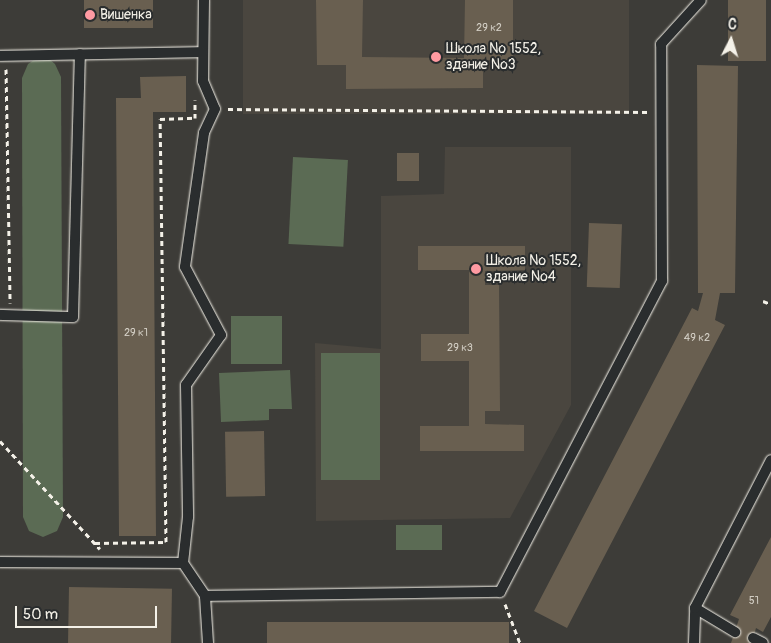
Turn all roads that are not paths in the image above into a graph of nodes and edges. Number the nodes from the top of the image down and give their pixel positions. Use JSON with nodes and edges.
{"nodes":[{"id":1,"x":204,"y":0,"type":"edge"},
{"id":2,"x":701,"y":0,"type":"edge"},
{"id":3,"x":203,"y":52,"type":"junction"},
{"id":4,"x":80,"y":54,"type":"junction"},
{"id":5,"x":3,"y":56,"type":"edge"},
{"id":6,"x":5,"y":316,"type":"edge"},
{"id":7,"x":771,"y":460,"type":"edge"},
{"id":8,"x":0,"y":562,"type":"edge"},
{"id":9,"x":183,"y":563,"type":"junction"},
{"id":10,"x":205,"y":596,"type":"junction"},
{"id":11,"x":695,"y":608,"type":"junction"},
{"id":12,"x":735,"y":632,"type":"dead end"},
{"id":13,"x":753,"y":638,"type":"dead end"},
{"id":14,"x":208,"y":643,"type":"edge"},
{"id":15,"x":694,"y":643,"type":"edge"},
{"id":16,"x":763,"y":643,"type":"edge"}],
"edges":[{"from":1,"to":3,"type":"lane"},
{"from":2,"to":10,"type":"lane"},
{"from":3,"to":4,"type":"lane"},
{"from":3,"to":9,"type":"lane"},
{"from":4,"to":5,"type":"lane"},
{"from":4,"to":6,"type":"lane"},
{"from":7,"to":11,"type":"lane"},
{"from":8,"to":9,"type":"lane"},
{"from":9,"to":10,"type":"lane"},
{"from":10,"to":14,"type":"lane"},
{"from":11,"to":12,"type":"lane"},
{"from":11,"to":15,"type":"lane"},
{"from":13,"to":16,"type":"lane"}]}
